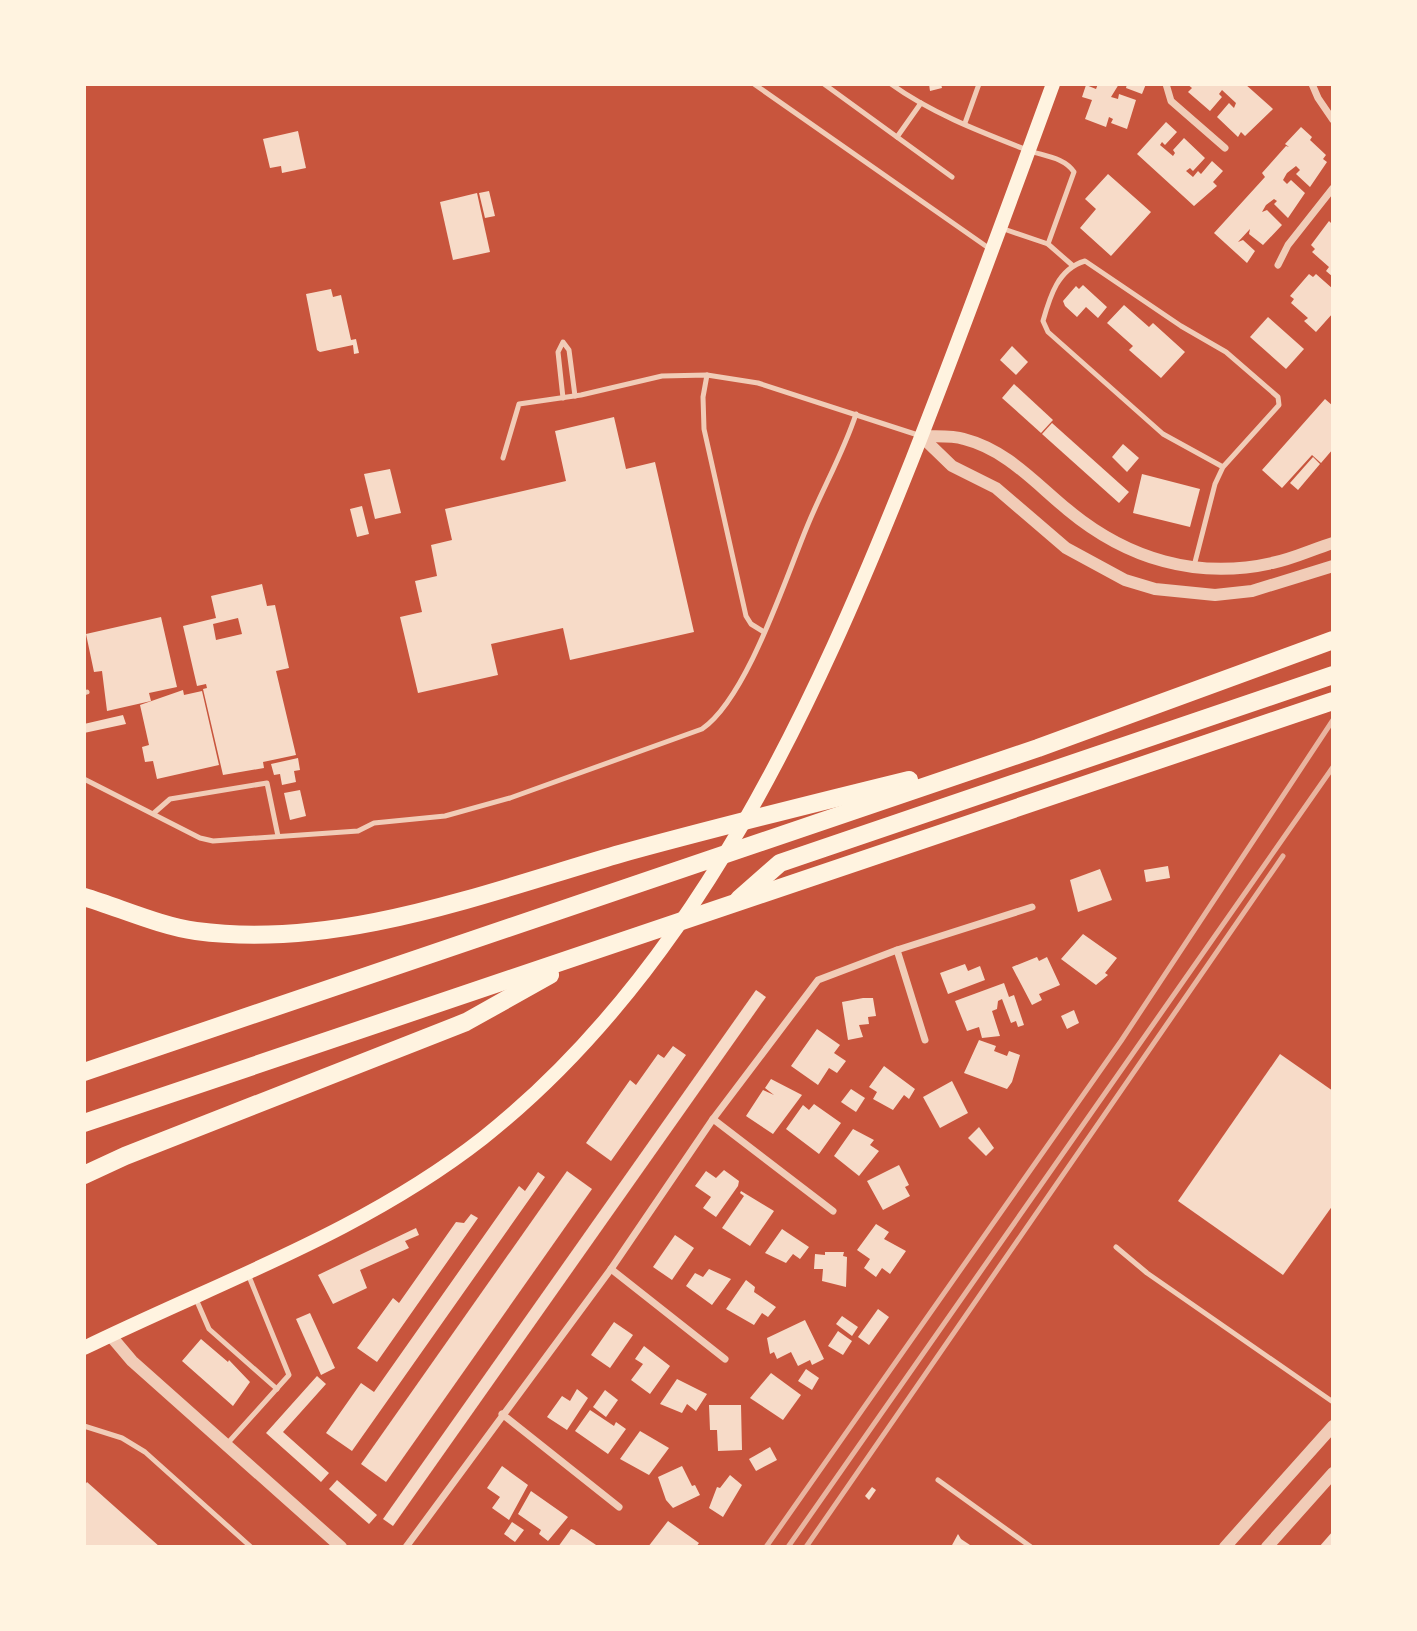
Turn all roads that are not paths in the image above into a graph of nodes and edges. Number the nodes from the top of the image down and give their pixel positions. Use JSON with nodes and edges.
{"nodes":[{"id":1,"x":754,"y":84,"type":"edge"},
{"id":2,"x":824,"y":84,"type":"edge"},
{"id":3,"x":891,"y":84,"type":"edge"},
{"id":4,"x":979,"y":84,"type":"edge"},
{"id":5,"x":1053,"y":84,"type":"edge"},
{"id":6,"x":1166,"y":84,"type":"edge"},
{"id":7,"x":1312,"y":84,"type":"edge"},
{"id":8,"x":921,"y":103,"type":"junction"},
{"id":9,"x":1333,"y":120,"type":"edge"},
{"id":10,"x":965,"y":122,"type":"junction"},
{"id":11,"x":897,"y":137,"type":"junction"},
{"id":12,"x":1225,"y":148,"type":"dead end"},
{"id":13,"x":1029,"y":150,"type":"junction"},
{"id":14,"x":952,"y":177,"type":"dead end"},
{"id":15,"x":1333,"y":188,"type":"edge"},
{"id":16,"x":1000,"y":228,"type":"junction"},
{"id":17,"x":1048,"y":244,"type":"junction"},
{"id":18,"x":992,"y":250,"type":"junction"},
{"id":19,"x":1072,"y":265,"type":"junction"},
{"id":20,"x":1278,"y":265,"type":"dead end"},
{"id":21,"x":707,"y":375,"type":"junction"},
{"id":22,"x":575,"y":396,"type":"junction"},
{"id":23,"x":563,"y":398,"type":"junction"},
{"id":24,"x":856,"y":414,"type":"junction"},
{"id":25,"x":921,"y":436,"type":"junction"},
{"id":26,"x":503,"y":457,"type":"dead end"},
{"id":27,"x":1223,"y":467,"type":"junction"},
{"id":28,"x":1333,"y":542,"type":"edge"},
{"id":29,"x":1333,"y":566,"type":"edge"},
{"id":30,"x":1194,"y":569,"type":"junction"},
{"id":31,"x":764,"y":632,"type":"junction"},
{"id":32,"x":1333,"y":640,"type":"edge"},
{"id":33,"x":1333,"y":675,"type":"edge"},
{"id":34,"x":1325,"y":704,"type":"edge"},
{"id":35,"x":1038,"y":748,"type":"junction"},
{"id":36,"x":84,"y":779,"type":"edge"},
{"id":37,"x":154,"y":813,"type":"junction"},
{"id":38,"x":278,"y":836,"type":"junction"},
{"id":39,"x":84,"y":897,"type":"edge"},
{"id":40,"x":731,"y":905,"type":"junction"},
{"id":41,"x":1032,"y":907,"type":"dead end"},
{"id":42,"x":897,"y":950,"type":"junction"},
{"id":43,"x":585,"y":956,"type":"junction"},
{"id":44,"x":925,"y":1040,"type":"dead end"},
{"id":45,"x":84,"y":1072,"type":"edge"},
{"id":46,"x":713,"y":1119,"type":"junction"},
{"id":47,"x":84,"y":1123,"type":"edge"},
{"id":48,"x":84,"y":1175,"type":"edge"},
{"id":49,"x":834,"y":1211,"type":"dead end"},
{"id":50,"x":1116,"y":1247,"type":"dead end"},
{"id":51,"x":611,"y":1269,"type":"junction"},
{"id":52,"x":248,"y":1274,"type":"junction"},
{"id":53,"x":195,"y":1298,"type":"junction"},
{"id":54,"x":110,"y":1335,"type":"junction"},
{"id":55,"x":84,"y":1348,"type":"edge"},
{"id":56,"x":725,"y":1359,"type":"dead end"},
{"id":57,"x":277,"y":1389,"type":"junction"},
{"id":58,"x":1333,"y":1402,"type":"edge"},
{"id":59,"x":502,"y":1414,"type":"junction"},
{"id":60,"x":84,"y":1426,"type":"edge"},
{"id":61,"x":1333,"y":1426,"type":"edge"},
{"id":62,"x":226,"y":1445,"type":"junction"},
{"id":63,"x":1333,"y":1473,"type":"edge"},
{"id":64,"x":938,"y":1480,"type":"dead end"},
{"id":65,"x":619,"y":1507,"type":"dead end"},
{"id":66,"x":251,"y":1547,"type":"edge"},
{"id":67,"x":341,"y":1547,"type":"edge"},
{"id":68,"x":406,"y":1547,"type":"edge"},
{"id":69,"x":1031,"y":1547,"type":"edge"},
{"id":70,"x":1225,"y":1547,"type":"edge"},
{"id":71,"x":1267,"y":1547,"type":"edge"}],
"edges":[{"from":1,"to":18,"type":"lane"},
{"from":2,"to":11,"type":"lane"},
{"from":3,"to":8,"type":"lane"},
{"from":4,"to":10,"type":"lane"},
{"from":5,"to":13,"type":"main road"},
{"from":6,"to":12,"type":"street"},
{"from":7,"to":9,"type":"street"},
{"from":8,"to":10,"type":"lane"},
{"from":8,"to":11,"type":"lane"},
{"from":10,"to":13,"type":"lane"},
{"from":11,"to":14,"type":"lane"},
{"from":13,"to":16,"type":"main road"},
{"from":13,"to":17,"type":"lane"},
{"from":15,"to":20,"type":"street"},
{"from":16,"to":17,"type":"lane"},
{"from":16,"to":18,"type":"main road"},
{"from":17,"to":19,"type":"lane"},
{"from":18,"to":25,"type":"main road"},
{"from":19,"to":27,"type":"lane"},
{"from":19,"to":27,"type":"lane"},
{"from":21,"to":22,"type":"lane"},
{"from":21,"to":24,"type":"lane"},
{"from":21,"to":31,"type":"lane"},
{"from":22,"to":23,"type":"lane"},
{"from":22,"to":23,"type":"lane"},
{"from":23,"to":26,"type":"lane"},
{"from":24,"to":25,"type":"lane"},
{"from":24,"to":31,"type":"lane"},
{"from":25,"to":29,"type":"street"},
{"from":25,"to":30,"type":"street"},
{"from":25,"to":52,"type":"main road"},
{"from":27,"to":30,"type":"lane"},
{"from":28,"to":30,"type":"street"},
{"from":31,"to":38,"type":"lane"},
{"from":32,"to":35,"type":"highway"},
{"from":33,"to":40,"type":"highway"},
{"from":34,"to":40,"type":"highway"},
{"from":35,"to":39,"type":"highway"},
{"from":35,"to":45,"type":"highway"},
{"from":36,"to":37,"type":"lane"},
{"from":37,"to":38,"type":"lane"},
{"from":37,"to":38,"type":"lane"},
{"from":40,"to":43,"type":"highway"},
{"from":41,"to":42,"type":"street"},
{"from":42,"to":44,"type":"street"},
{"from":42,"to":46,"type":"street"},
{"from":43,"to":47,"type":"highway"},
{"from":43,"to":48,"type":"highway"},
{"from":46,"to":49,"type":"street"},
{"from":46,"to":51,"type":"street"},
{"from":50,"to":58,"type":"lane"},
{"from":51,"to":56,"type":"street"},
{"from":51,"to":59,"type":"street"},
{"from":52,"to":53,"type":"main road"},
{"from":52,"to":57,"type":"lane"},
{"from":53,"to":54,"type":"main road"},
{"from":53,"to":57,"type":"lane"},
{"from":54,"to":55,"type":"main road"},
{"from":54,"to":62,"type":"street"},
{"from":57,"to":62,"type":"lane"},
{"from":59,"to":65,"type":"street"},
{"from":59,"to":68,"type":"street"},
{"from":60,"to":66,"type":"lane"},
{"from":61,"to":70,"type":"street"},
{"from":62,"to":67,"type":"street"},
{"from":63,"to":71,"type":"street"},
{"from":64,"to":69,"type":"lane"}]}
